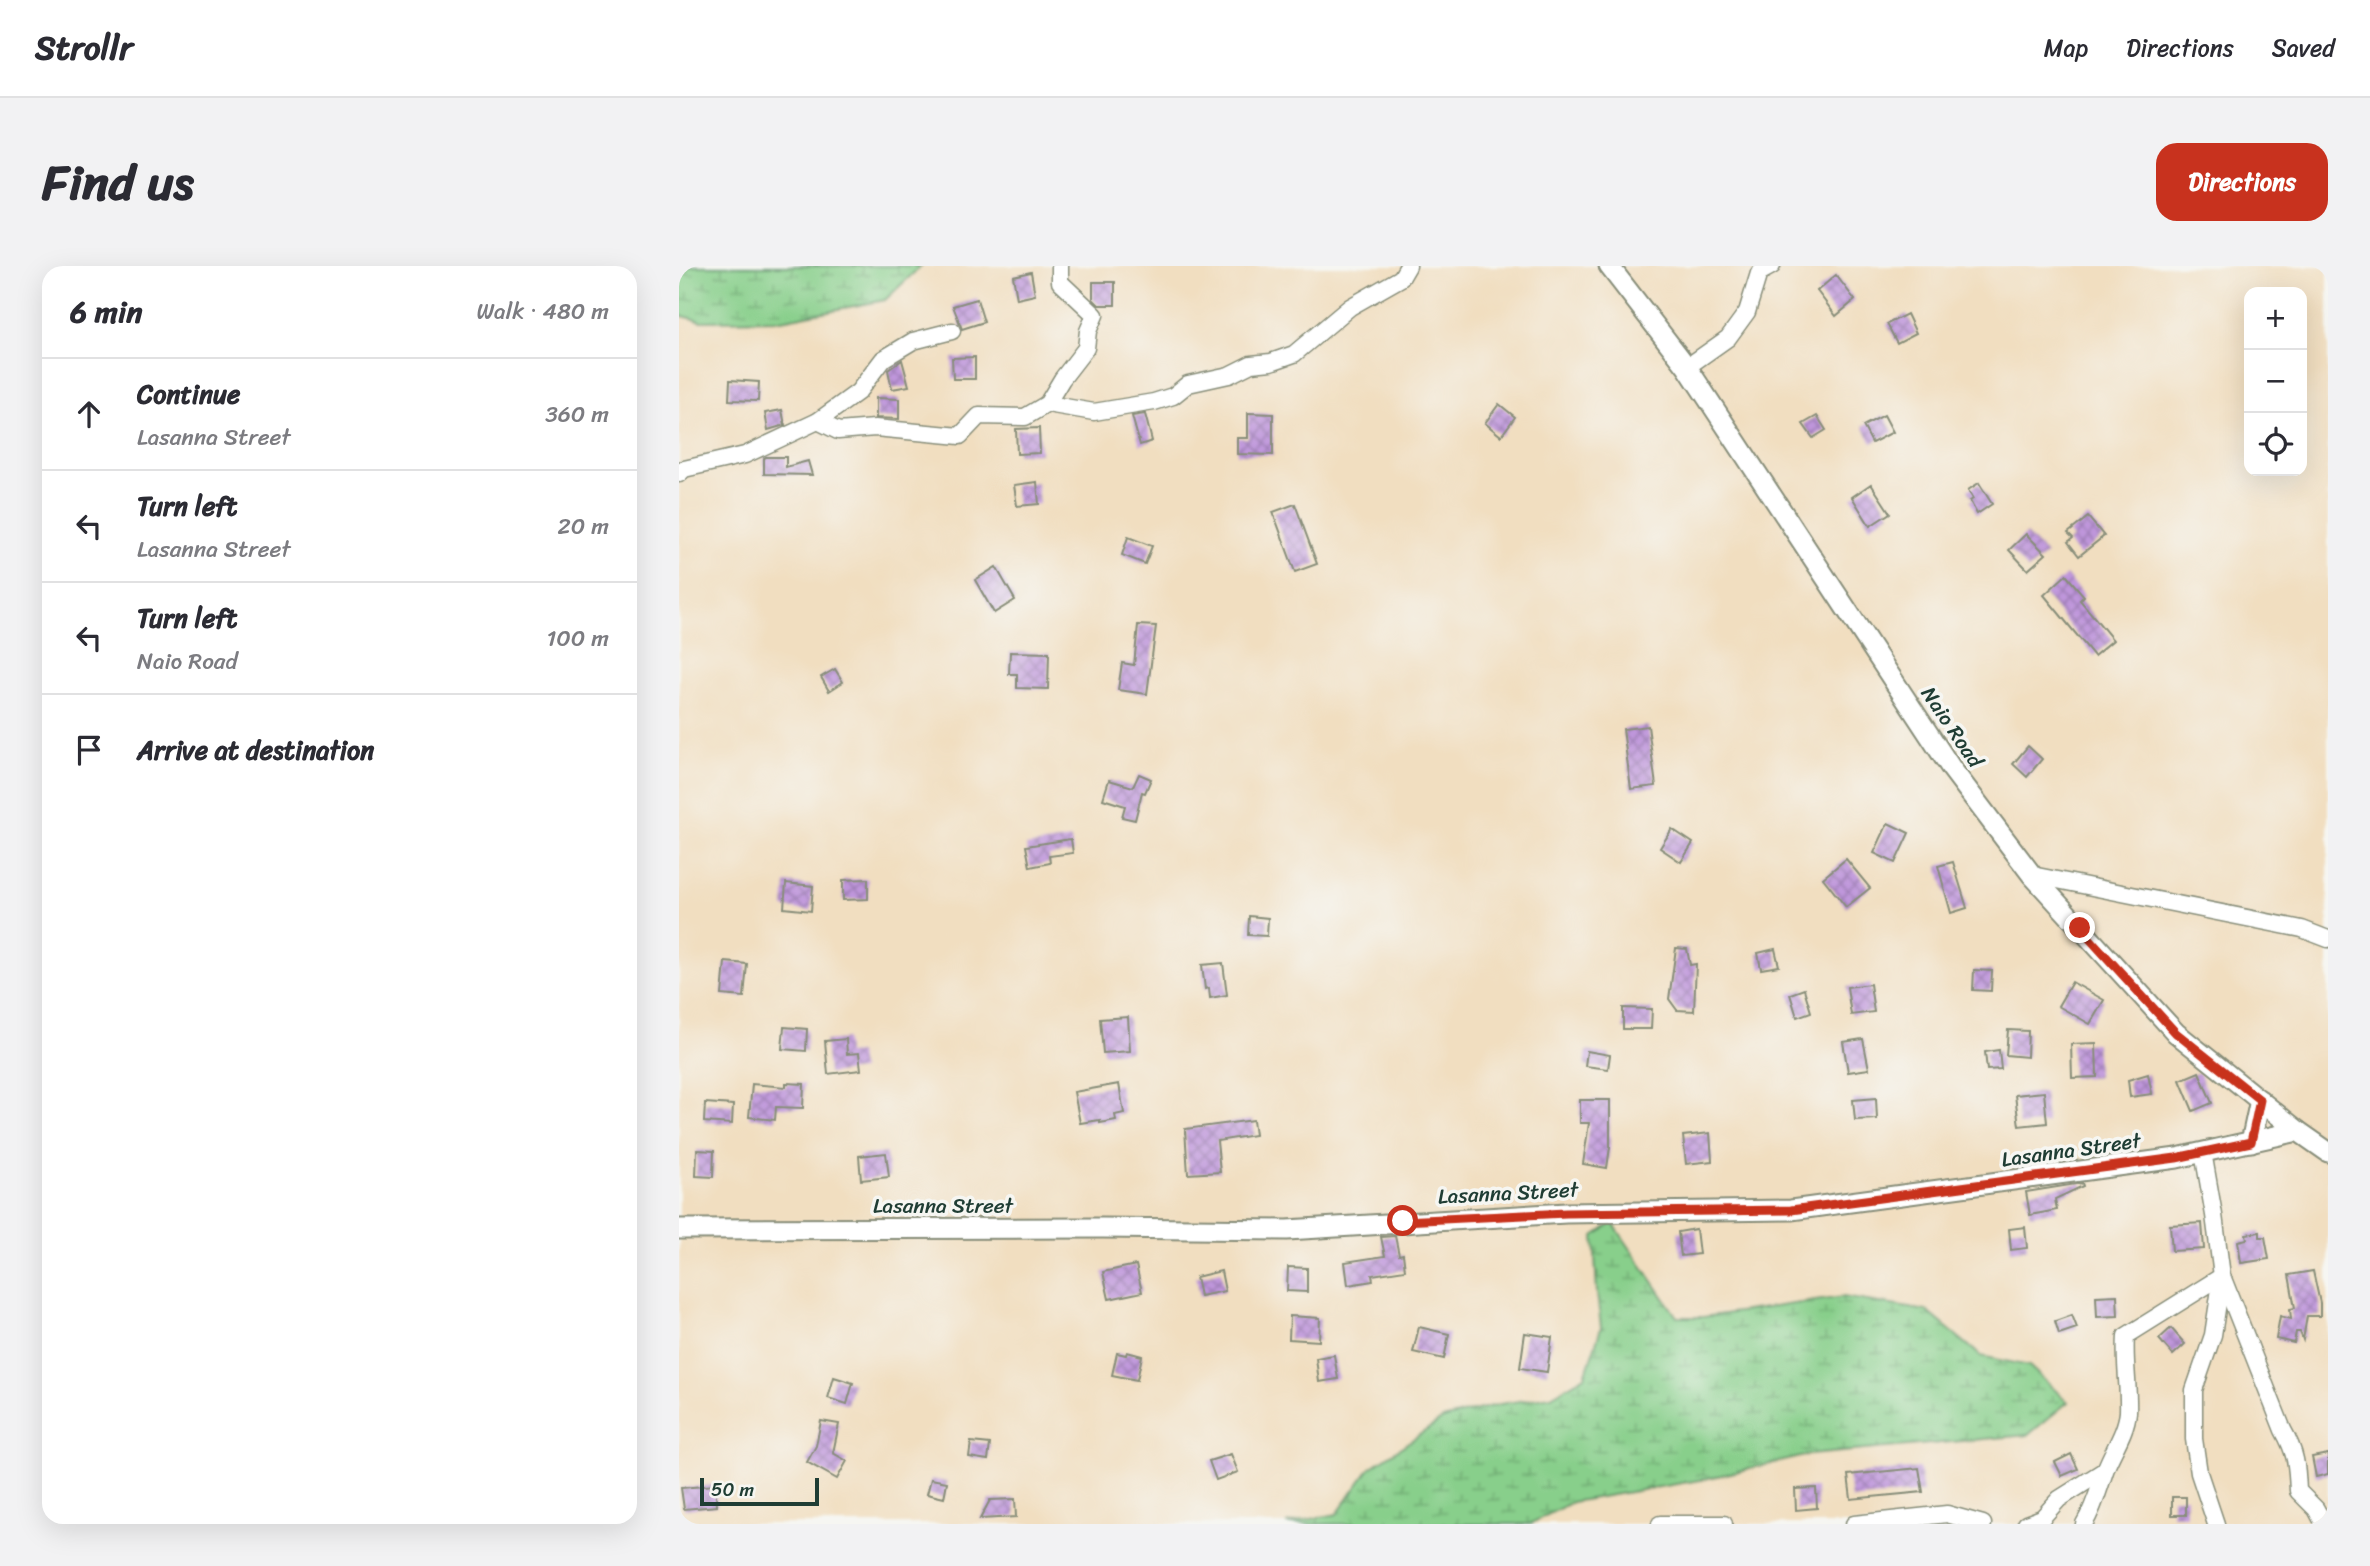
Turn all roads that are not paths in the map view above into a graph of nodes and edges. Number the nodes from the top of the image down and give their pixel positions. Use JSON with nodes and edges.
{"nodes":[{"id":1,"x":1060,"y":266,"type":"edge"},
{"id":2,"x":1408,"y":266,"type":"edge"},
{"id":3,"x":1609,"y":266,"type":"edge"},
{"id":4,"x":1772,"y":266,"type":"edge"},
{"id":5,"x":952,"y":331,"type":"dead end"},
{"id":6,"x":1687,"y":367,"type":"junction"},
{"id":7,"x":1047,"y":404,"type":"junction"},
{"id":8,"x":818,"y":421,"type":"junction"},
{"id":9,"x":679,"y":474,"type":"edge"},
{"id":10,"x":2032,"y":875,"type":"junction"},
{"id":11,"x":2328,"y":939,"type":"edge"},
{"id":12,"x":2260,"y":1100,"type":"junction"},
{"id":13,"x":2298,"y":1131,"type":"junction"},
{"id":14,"x":2251,"y":1142,"type":"junction"},
{"id":15,"x":2203,"y":1152,"type":"junction"},
{"id":16,"x":2328,"y":1152,"type":"edge"},
{"id":17,"x":679,"y":1229,"type":"edge"},
{"id":18,"x":2222,"y":1276,"type":"junction"},
{"id":19,"x":2105,"y":1470,"type":"junction"},
{"id":20,"x":1660,"y":1524,"type":"edge"},
{"id":21,"x":1724,"y":1524,"type":"edge"},
{"id":22,"x":1854,"y":1524,"type":"edge"},
{"id":23,"x":1983,"y":1524,"type":"edge"},
{"id":24,"x":2026,"y":1524,"type":"edge"},
{"id":25,"x":2084,"y":1524,"type":"edge"},
{"id":26,"x":2216,"y":1524,"type":"edge"},
{"id":27,"x":2324,"y":1524,"type":"edge"}],
"edges":[{"from":1,"to":7,"type":"street"},
{"from":2,"to":7,"type":"street"},
{"from":3,"to":6,"type":"street","name":"Naio Road"},
{"from":4,"to":6,"type":"street"},
{"from":5,"to":8,"type":"street"},
{"from":6,"to":10,"type":"street","name":"Naio Road"},
{"from":7,"to":8,"type":"street"},
{"from":8,"to":9,"type":"street"},
{"from":10,"to":11,"type":"street"},
{"from":10,"to":12,"type":"street","name":"Naio Road"},
{"from":12,"to":13,"type":"street","name":"Naio Road"},
{"from":12,"to":14,"type":"street"},
{"from":13,"to":14,"type":"street","name":"Lasanna Street"},
{"from":13,"to":16,"type":"street","name":"Naio Road"},
{"from":14,"to":15,"type":"street","name":"Lasanna Street"},
{"from":15,"to":17,"type":"street","name":"Lasanna Street"},
{"from":15,"to":18,"type":"street"},
{"from":18,"to":19,"type":"street"},
{"from":18,"to":26,"type":"street"},
{"from":18,"to":27,"type":"street"},
{"from":19,"to":24,"type":"street"},
{"from":19,"to":25,"type":"street"},
{"from":20,"to":21,"type":"street"},
{"from":22,"to":23,"type":"street"}]}
